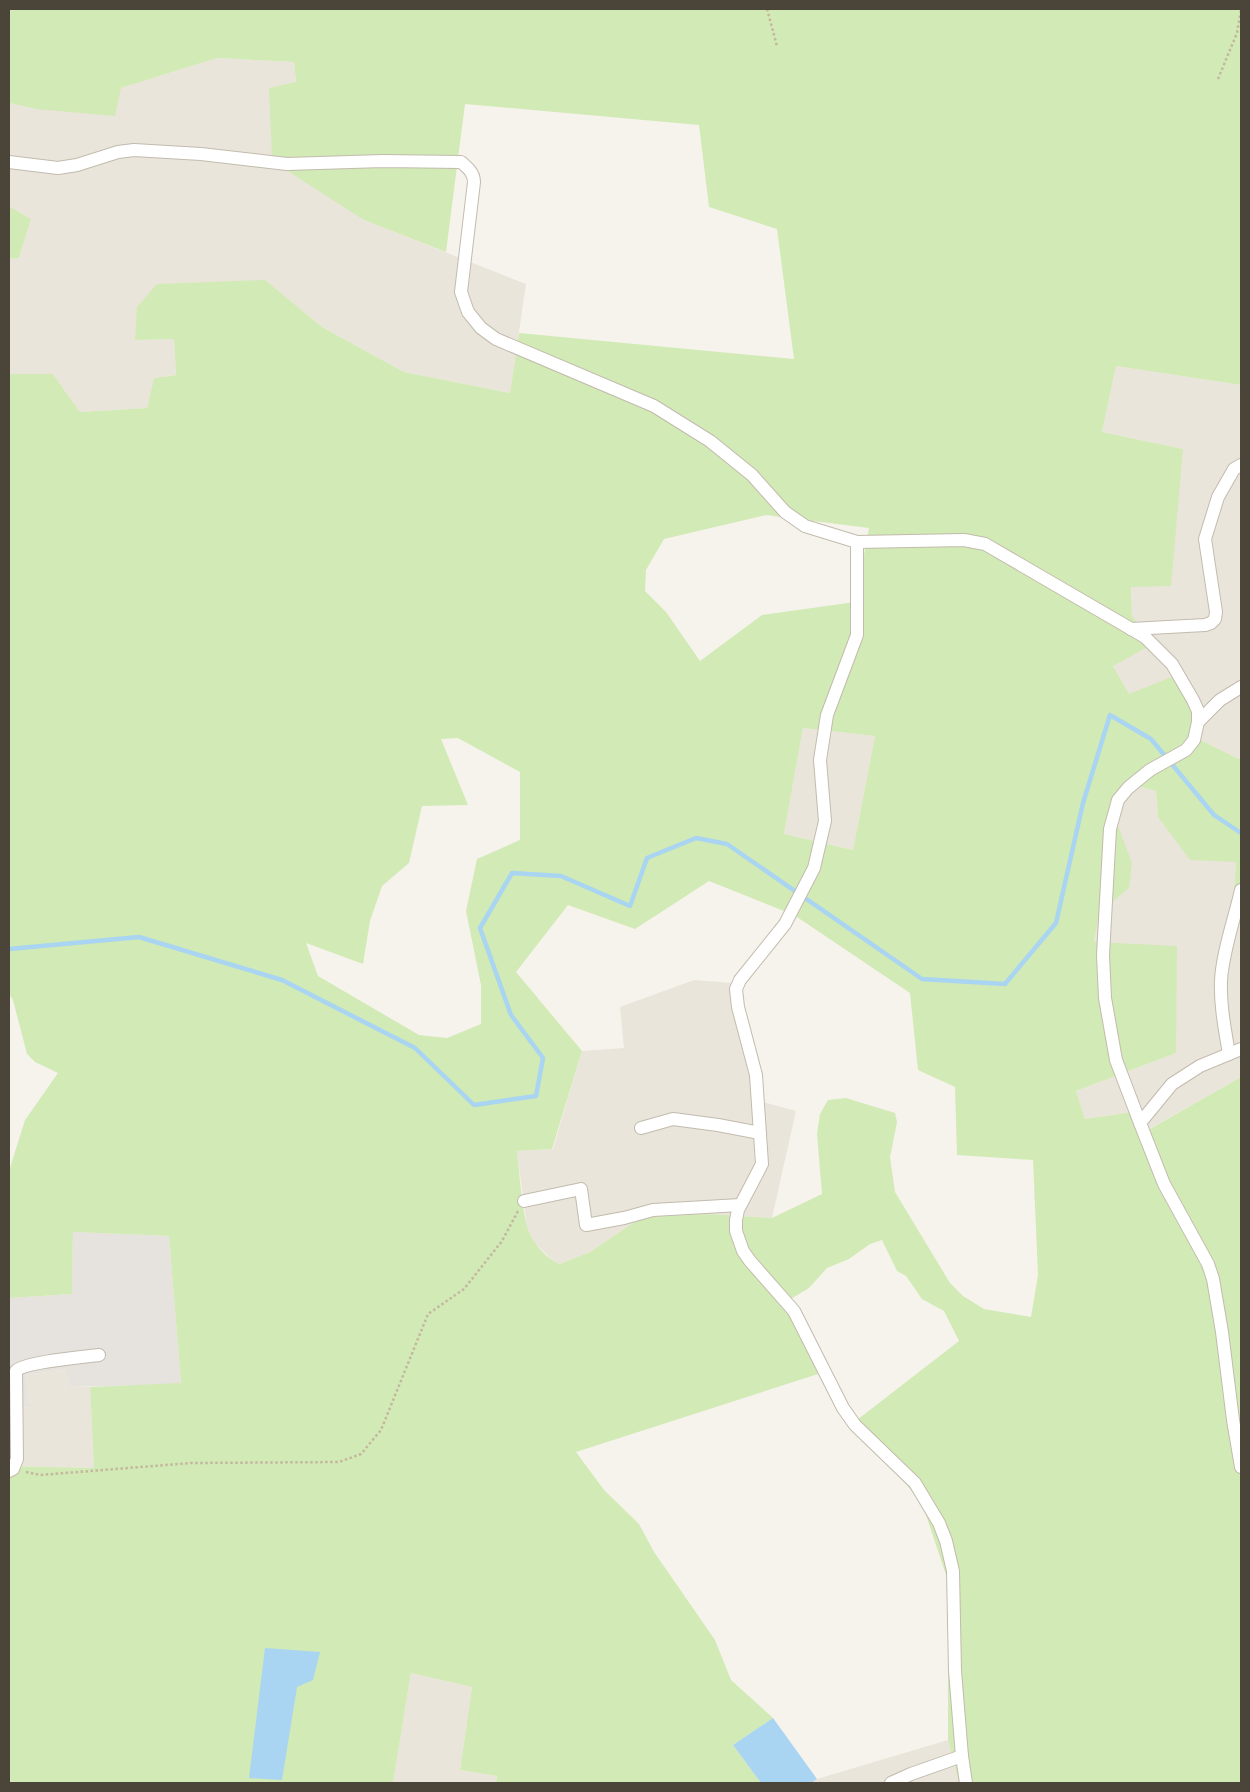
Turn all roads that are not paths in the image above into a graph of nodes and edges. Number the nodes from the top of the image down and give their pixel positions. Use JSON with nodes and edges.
{"nodes":[{"id":1,"x":9,"y":162,"type":"edge"},
{"id":2,"x":1241,"y":466,"type":"edge"},
{"id":3,"x":857,"y":542,"type":"junction"},
{"id":4,"x":1130,"y":629,"type":"junction"},
{"id":5,"x":1241,"y":687,"type":"edge"},
{"id":6,"x":1198,"y":722,"type":"junction"},
{"id":7,"x":1241,"y":890,"type":"edge"},
{"id":8,"x":1241,"y":1049,"type":"edge"},
{"id":9,"x":1229,"y":1054,"type":"junction"},
{"id":10,"x":1140,"y":1123,"type":"junction"},
{"id":11,"x":641,"y":1128,"type":"dead end"},
{"id":12,"x":760,"y":1133,"type":"junction"},
{"id":13,"x":524,"y":1201,"type":"road end"},
{"id":14,"x":740,"y":1205,"type":"junction"},
{"id":15,"x":99,"y":1355,"type":"dead end"},
{"id":16,"x":1241,"y":1466,"type":"edge"},
{"id":17,"x":11,"y":1470,"type":"edge"},
{"id":18,"x":962,"y":1756,"type":"junction"},
{"id":19,"x":891,"y":1783,"type":"edge"},
{"id":20,"x":966,"y":1783,"type":"edge"}],
"edges":[{"from":1,"to":3,"type":"street"},
{"from":2,"to":4,"type":"street"},
{"from":3,"to":4,"type":"street"},
{"from":3,"to":12,"type":"street"},
{"from":4,"to":6,"type":"street"},
{"from":5,"to":6,"type":"street"},
{"from":6,"to":10,"type":"street"},
{"from":7,"to":9,"type":"street"},
{"from":8,"to":9,"type":"street"},
{"from":9,"to":10,"type":"street"},
{"from":10,"to":16,"type":"street"},
{"from":11,"to":12,"type":"street"},
{"from":12,"to":14,"type":"street"},
{"from":13,"to":14,"type":"street"},
{"from":14,"to":18,"type":"street"},
{"from":15,"to":17,"type":"street"},
{"from":18,"to":19,"type":"street"},
{"from":18,"to":20,"type":"street"}]}
